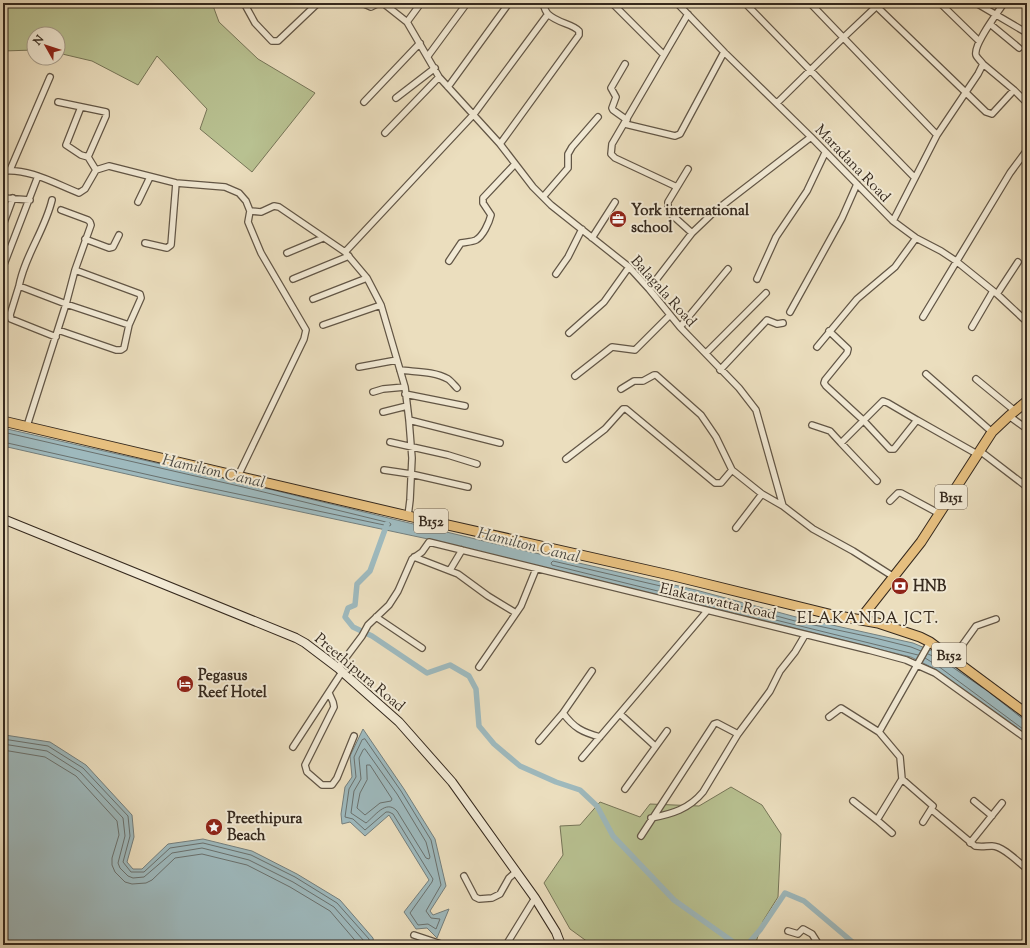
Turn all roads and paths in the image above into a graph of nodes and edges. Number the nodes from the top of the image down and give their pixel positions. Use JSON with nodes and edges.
{"nodes":[{"id":1,"x":244,"y":3,"type":"edge"},
{"id":2,"x":318,"y":3,"type":"edge"},
{"id":3,"x":362,"y":3,"type":"edge"},
{"id":4,"x":379,"y":3,"type":"edge"},
{"id":5,"x":383,"y":3,"type":"edge"},
{"id":6,"x":421,"y":3,"type":"edge"},
{"id":7,"x":467,"y":3,"type":"edge"},
{"id":8,"x":509,"y":3,"type":"edge"},
{"id":9,"x":543,"y":3,"type":"edge"},
{"id":10,"x":612,"y":3,"type":"edge"},
{"id":11,"x":677,"y":3,"type":"edge"},
{"id":12,"x":745,"y":3,"type":"edge"},
{"id":13,"x":810,"y":3,"type":"edge"},
{"id":14,"x":940,"y":3,"type":"edge"},
{"id":15,"x":976,"y":3,"type":"edge"},
{"id":16,"x":1004,"y":3,"type":"edge"},
{"id":17,"x":876,"y":4,"type":"edge"},
{"id":18,"x":548,"y":14,"type":"junction"},
{"id":19,"x":688,"y":14,"type":"junction"},
{"id":20,"x":996,"y":16,"type":"junction"},
{"id":21,"x":407,"y":22,"type":"junction"},
{"id":22,"x":990,"y":24,"type":"junction"},
{"id":23,"x":1027,"y":33,"type":"edge"},
{"id":24,"x":844,"y":37,"type":"junction"},
{"id":25,"x":979,"y":41,"type":"junction"},
{"id":26,"x":420,"y":43,"type":"junction"},
{"id":27,"x":1019,"y":48,"type":"dead end"},
{"id":28,"x":724,"y":52,"type":"junction"},
{"id":29,"x":664,"y":55,"type":"junction"},
{"id":30,"x":428,"y":56,"type":"junction"},
{"id":31,"x":625,"y":64,"type":"dead end"},
{"id":32,"x":983,"y":64,"type":"junction"},
{"id":33,"x":435,"y":68,"type":"junction"},
{"id":34,"x":810,"y":71,"type":"junction"},
{"id":35,"x":50,"y":77,"type":"dead end"},
{"id":36,"x":440,"y":77,"type":"junction"},
{"id":37,"x":448,"y":87,"type":"junction"},
{"id":38,"x":1014,"y":90,"type":"junction"},
{"id":39,"x":965,"y":93,"type":"junction"},
{"id":40,"x":396,"y":98,"type":"dead end"},
{"id":41,"x":58,"y":102,"type":"dead end"},
{"id":42,"x":364,"y":102,"type":"dead end"},
{"id":43,"x":777,"y":103,"type":"junction"},
{"id":44,"x":1027,"y":103,"type":"edge"},
{"id":45,"x":81,"y":107,"type":"junction"},
{"id":46,"x":474,"y":114,"type":"junction"},
{"id":47,"x":598,"y":117,"type":"dead end"},
{"id":48,"x":626,"y":122,"type":"junction"},
{"id":49,"x":385,"y":133,"type":"dead end"},
{"id":50,"x":937,"y":135,"type":"junction"},
{"id":51,"x":811,"y":136,"type":"junction"},
{"id":52,"x":500,"y":144,"type":"junction"},
{"id":53,"x":1027,"y":150,"type":"edge"},
{"id":54,"x":826,"y":153,"type":"junction"},
{"id":55,"x":88,"y":157,"type":"junction"},
{"id":56,"x":515,"y":164,"type":"junction"},
{"id":57,"x":688,"y":169,"type":"dead end"},
{"id":58,"x":10,"y":170,"type":"junction"},
{"id":59,"x":96,"y":170,"type":"junction"},
{"id":60,"x":3,"y":171,"type":"edge"},
{"id":61,"x":38,"y":176,"type":"junction"},
{"id":62,"x":150,"y":177,"type":"junction"},
{"id":63,"x":914,"y":177,"type":"junction"},
{"id":64,"x":176,"y":183,"type":"junction"},
{"id":65,"x":857,"y":184,"type":"junction"},
{"id":66,"x":677,"y":187,"type":"junction"},
{"id":67,"x":543,"y":197,"type":"junction"},
{"id":68,"x":3,"y":198,"type":"edge"},
{"id":69,"x":13,"y":198,"type":"junction"},
{"id":70,"x":30,"y":200,"type":"junction"},
{"id":71,"x":52,"y":200,"type":"dead end"},
{"id":72,"x":138,"y":202,"type":"dead end"},
{"id":73,"x":615,"y":202,"type":"dead end"},
{"id":74,"x":61,"y":210,"type":"dead end"},
{"id":75,"x":250,"y":211,"type":"junction"},
{"id":76,"x":893,"y":221,"type":"junction"},
{"id":77,"x":3,"y":225,"type":"edge"},
{"id":78,"x":582,"y":230,"type":"junction"},
{"id":79,"x":692,"y":232,"type":"junction"},
{"id":80,"x":119,"y":235,"type":"dead end"},
{"id":81,"x":324,"y":238,"type":"junction"},
{"id":82,"x":592,"y":238,"type":"junction"},
{"id":83,"x":916,"y":238,"type":"junction"},
{"id":84,"x":86,"y":240,"type":"junction"},
{"id":85,"x":145,"y":243,"type":"dead end"},
{"id":86,"x":287,"y":254,"type":"dead end"},
{"id":87,"x":347,"y":254,"type":"junction"},
{"id":88,"x":450,"y":261,"type":"dead end"},
{"id":89,"x":956,"y":261,"type":"junction"},
{"id":90,"x":1018,"y":262,"type":"dead end"},
{"id":91,"x":3,"y":267,"type":"edge"},
{"id":92,"x":629,"y":267,"type":"junction"},
{"id":93,"x":728,"y":269,"type":"dead end"},
{"id":94,"x":75,"y":270,"type":"junction"},
{"id":95,"x":556,"y":274,"type":"dead end"},
{"id":96,"x":293,"y":278,"type":"dead end"},
{"id":97,"x":367,"y":278,"type":"junction"},
{"id":98,"x":757,"y":279,"type":"dead end"},
{"id":99,"x":19,"y":286,"type":"junction"},
{"id":100,"x":649,"y":289,"type":"junction"},
{"id":101,"x":766,"y":293,"type":"dead end"},
{"id":102,"x":995,"y":293,"type":"junction"},
{"id":103,"x":313,"y":299,"type":"dead end"},
{"id":104,"x":66,"y":304,"type":"junction"},
{"id":105,"x":381,"y":305,"type":"junction"},
{"id":106,"x":790,"y":312,"type":"dead end"},
{"id":107,"x":670,"y":315,"type":"junction"},
{"id":108,"x":923,"y":317,"type":"dead end"},
{"id":109,"x":1027,"y":322,"type":"edge"},
{"id":110,"x":783,"y":323,"type":"dead end"},
{"id":111,"x":323,"y":325,"type":"dead end"},
{"id":112,"x":129,"y":326,"type":"junction"},
{"id":113,"x":680,"y":327,"type":"junction"},
{"id":114,"x":972,"y":327,"type":"dead end"},
{"id":115,"x":58,"y":330,"type":"junction"},
{"id":116,"x":830,"y":331,"type":"junction"},
{"id":117,"x":569,"y":333,"type":"dead end"},
{"id":118,"x":56,"y":337,"type":"junction"},
{"id":119,"x":817,"y":347,"type":"dead end"},
{"id":120,"x":706,"y":353,"type":"junction"},
{"id":121,"x":397,"y":360,"type":"junction"},
{"id":122,"x":359,"y":367,"type":"dead end"},
{"id":123,"x":400,"y":370,"type":"junction"},
{"id":124,"x":720,"y":370,"type":"junction"},
{"id":125,"x":926,"y":374,"type":"dead end"},
{"id":126,"x":575,"y":376,"type":"dead end"},
{"id":127,"x":976,"y":379,"type":"dead end"},
{"id":128,"x":405,"y":387,"type":"junction"},
{"id":129,"x":457,"y":388,"type":"dead end"},
{"id":130,"x":621,"y":389,"type":"dead end"},
{"id":131,"x":374,"y":392,"type":"dead end"},
{"id":132,"x":406,"y":394,"type":"junction"},
{"id":133,"x":1027,"y":402,"type":"edge"},
{"id":134,"x":407,"y":406,"type":"junction"},
{"id":135,"x":465,"y":406,"type":"dead end"},
{"id":136,"x":383,"y":412,"type":"dead end"},
{"id":137,"x":1012,"y":413,"type":"junction"},
{"id":138,"x":409,"y":420,"type":"junction"},
{"id":139,"x":917,"y":420,"type":"junction"},
{"id":140,"x":3,"y":421,"type":"edge"},
{"id":141,"x":864,"y":421,"type":"junction"},
{"id":142,"x":812,"y":425,"type":"dead end"},
{"id":143,"x":26,"y":426,"type":"junction"},
{"id":144,"x":1027,"y":429,"type":"edge"},
{"id":145,"x":992,"y":432,"type":"junction"},
{"id":146,"x":390,"y":442,"type":"dead end"},
{"id":147,"x":500,"y":443,"type":"dead end"},
{"id":148,"x":841,"y":443,"type":"junction"},
{"id":149,"x":411,"y":446,"type":"junction"},
{"id":150,"x":978,"y":453,"type":"junction"},
{"id":151,"x":566,"y":459,"type":"dead end"},
{"id":152,"x":477,"y":464,"type":"dead end"},
{"id":153,"x":384,"y":470,"type":"dead end"},
{"id":154,"x":732,"y":470,"type":"junction"},
{"id":155,"x":411,"y":474,"type":"junction"},
{"id":156,"x":238,"y":476,"type":"junction"},
{"id":157,"x":877,"y":481,"type":"dead end"},
{"id":158,"x":468,"y":487,"type":"dead end"},
{"id":159,"x":1027,"y":487,"type":"edge"},
{"id":160,"x":762,"y":494,"type":"junction"},
{"id":161,"x":890,"y":501,"type":"dead end"},
{"id":162,"x":783,"y":506,"type":"junction"},
{"id":163,"x":940,"y":514,"type":"junction"},
{"id":164,"x":408,"y":516,"type":"junction"},
{"id":165,"x":3,"y":519,"type":"edge"},
{"id":166,"x":736,"y":528,"type":"dead end"},
{"id":167,"x":462,"y":550,"type":"junction"},
{"id":168,"x":414,"y":557,"type":"junction"},
{"id":169,"x":536,"y":569,"type":"junction"},
{"id":170,"x":450,"y":570,"type":"junction"},
{"id":171,"x":894,"y":577,"type":"junction"},
{"id":172,"x":879,"y":598,"type":"junction"},
{"id":173,"x":707,"y":611,"type":"junction"},
{"id":174,"x":516,"y":613,"type":"junction"},
{"id":175,"x":376,"y":617,"type":"junction"},
{"id":176,"x":996,"y":619,"type":"dead end"},
{"id":177,"x":862,"y":620,"type":"junction"},
{"id":178,"x":878,"y":623,"type":"junction"},
{"id":179,"x":805,"y":634,"type":"junction"},
{"id":180,"x":928,"y":645,"type":"junction"},
{"id":181,"x":422,"y":648,"type":"dead end"},
{"id":182,"x":953,"y":658,"type":"junction"},
{"id":183,"x":918,"y":664,"type":"junction"},
{"id":184,"x":479,"y":668,"type":"dead end"},
{"id":185,"x":340,"y":670,"type":"junction"},
{"id":186,"x":592,"y":671,"type":"dead end"},
{"id":187,"x":328,"y":693,"type":"junction"},
{"id":188,"x":562,"y":713,"type":"junction"},
{"id":189,"x":620,"y":714,"type":"junction"},
{"id":190,"x":1027,"y":714,"type":"edge"},
{"id":191,"x":829,"y":717,"type":"dead end"},
{"id":192,"x":667,"y":731,"type":"dead end"},
{"id":193,"x":879,"y":732,"type":"junction"},
{"id":194,"x":738,"y":734,"type":"junction"},
{"id":195,"x":354,"y":736,"type":"dead end"},
{"id":196,"x":600,"y":737,"type":"junction"},
{"id":197,"x":1027,"y":739,"type":"edge"},
{"id":198,"x":538,"y":741,"type":"dead end"},
{"id":199,"x":655,"y":746,"type":"junction"},
{"id":200,"x":294,"y":747,"type":"dead end"},
{"id":201,"x":582,"y":758,"type":"dead end"},
{"id":202,"x":902,"y":779,"type":"junction"},
{"id":203,"x":625,"y":789,"type":"dead end"},
{"id":204,"x":853,"y":801,"type":"dead end"},
{"id":205,"x":974,"y":801,"type":"dead end"},
{"id":206,"x":1002,"y":803,"type":"dead end"},
{"id":207,"x":932,"y":810,"type":"junction"},
{"id":208,"x":992,"y":816,"type":"junction"},
{"id":209,"x":651,"y":818,"type":"junction"},
{"id":210,"x":877,"y":820,"type":"junction"},
{"id":211,"x":923,"y":822,"type":"dead end"},
{"id":212,"x":892,"y":833,"type":"dead end"},
{"id":213,"x":641,"y":836,"type":"dead end"},
{"id":214,"x":970,"y":842,"type":"junction"},
{"id":215,"x":1027,"y":869,"type":"edge"},
{"id":216,"x":516,"y":872,"type":"junction"},
{"id":217,"x":464,"y":876,"type":"dead end"},
{"id":218,"x":536,"y":898,"type":"junction"},
{"id":219,"x":788,"y":931,"type":"dead end"},
{"id":220,"x":414,"y":935,"type":"dead end"},
{"id":221,"x":444,"y":945,"type":"edge"},
{"id":222,"x":506,"y":945,"type":"edge"},
{"id":223,"x":561,"y":945,"type":"edge"},
{"id":224,"x":818,"y":945,"type":"edge"}],
"edges":[{"from":1,"to":2,"type":"street"},
{"from":3,"to":4,"type":"street"},
{"from":5,"to":21,"type":"street","name":"Balagala Road"},
{"from":6,"to":21,"type":"street"},
{"from":7,"to":30,"type":"street"},
{"from":8,"to":37,"type":"street"},
{"from":9,"to":18,"type":"street"},
{"from":10,"to":29,"type":"street"},
{"from":11,"to":19,"type":"street","name":"Maradana Road"},
{"from":12,"to":34,"type":"street"},
{"from":13,"to":24,"type":"street"},
{"from":14,"to":25,"type":"street"},
{"from":15,"to":20,"type":"street"},
{"from":16,"to":20,"type":"street"},
{"from":17,"to":24,"type":"street"},
{"from":17,"to":39,"type":"street"},
{"from":18,"to":46,"type":"street"},
{"from":18,"to":52,"type":"street"},
{"from":19,"to":28,"type":"street","name":"Maradana Road"},
{"from":19,"to":29,"type":"street"},
{"from":20,"to":22,"type":"street"},
{"from":20,"to":23,"type":"street"},
{"from":21,"to":26,"type":"street","name":"Balagala Road"},
{"from":22,"to":25,"type":"street"},
{"from":22,"to":27,"type":"street"},
{"from":24,"to":34,"type":"street"},
{"from":24,"to":50,"type":"street"},
{"from":25,"to":32,"type":"street"},
{"from":26,"to":30,"type":"street","name":"Balagala Road"},
{"from":26,"to":42,"type":"street"},
{"from":28,"to":43,"type":"street","name":"Maradana Road"},
{"from":28,"to":48,"type":"street"},
{"from":29,"to":48,"type":"street"},
{"from":30,"to":33,"type":"street","name":"Balagala Road"},
{"from":31,"to":48,"type":"street"},
{"from":32,"to":38,"type":"street"},
{"from":32,"to":39,"type":"street"},
{"from":33,"to":36,"type":"street","name":"Balagala Road"},
{"from":33,"to":40,"type":"street"},
{"from":34,"to":43,"type":"street"},
{"from":34,"to":63,"type":"street"},
{"from":35,"to":58,"type":"street"},
{"from":36,"to":37,"type":"street","name":"Balagala Road"},
{"from":36,"to":49,"type":"street"},
{"from":37,"to":46,"type":"street","name":"Balagala Road"},
{"from":38,"to":39,"type":"street"},
{"from":38,"to":44,"type":"street"},
{"from":39,"to":50,"type":"street"},
{"from":41,"to":45,"type":"street"},
{"from":43,"to":51,"type":"street","name":"Maradana Road"},
{"from":45,"to":55,"type":"street"},
{"from":45,"to":55,"type":"street"},
{"from":46,"to":52,"type":"street","name":"Balagala Road"},
{"from":46,"to":87,"type":"street"},
{"from":47,"to":67,"type":"street"},
{"from":48,"to":66,"type":"street"},
{"from":50,"to":63,"type":"street"},
{"from":51,"to":54,"type":"street","name":"Maradana Road"},
{"from":51,"to":79,"type":"street"},
{"from":52,"to":56,"type":"street","name":"Balagala Road"},
{"from":53,"to":89,"type":"street"},
{"from":54,"to":65,"type":"street","name":"Maradana Road"},
{"from":54,"to":98,"type":"street"},
{"from":55,"to":59,"type":"street"},
{"from":56,"to":67,"type":"street","name":"Balagala Road"},
{"from":56,"to":88,"type":"street"},
{"from":57,"to":66,"type":"street"},
{"from":58,"to":60,"type":"street"},
{"from":58,"to":61,"type":"street"},
{"from":59,"to":61,"type":"street"},
{"from":59,"to":62,"type":"street"},
{"from":61,"to":70,"type":"street"},
{"from":62,"to":64,"type":"street"},
{"from":62,"to":72,"type":"street"},
{"from":63,"to":76,"type":"street"},
{"from":64,"to":75,"type":"street"},
{"from":64,"to":85,"type":"street"},
{"from":65,"to":76,"type":"street","name":"Maradana Road"},
{"from":65,"to":106,"type":"street"},
{"from":66,"to":79,"type":"street"},
{"from":67,"to":78,"type":"street","name":"Balagala Road"},
{"from":68,"to":69,"type":"street"},
{"from":69,"to":70,"type":"street"},
{"from":69,"to":77,"type":"street"},
{"from":70,"to":91,"type":"street"},
{"from":71,"to":99,"type":"street"},
{"from":73,"to":82,"type":"street"},
{"from":74,"to":84,"type":"street"},
{"from":75,"to":81,"type":"street"},
{"from":75,"to":156,"type":"street"},
{"from":76,"to":83,"type":"street","name":"Maradana Road"},
{"from":78,"to":82,"type":"street","name":"Balagala Road"},
{"from":78,"to":95,"type":"street"},
{"from":79,"to":100,"type":"street"},
{"from":80,"to":84,"type":"street"},
{"from":81,"to":86,"type":"street"},
{"from":81,"to":87,"type":"street"},
{"from":82,"to":92,"type":"street","name":"Balagala Road"},
{"from":83,"to":89,"type":"street","name":"Maradana Road"},
{"from":83,"to":116,"type":"street"},
{"from":84,"to":94,"type":"street"},
{"from":87,"to":96,"type":"street"},
{"from":87,"to":97,"type":"street"},
{"from":89,"to":102,"type":"street","name":"Maradana Road"},
{"from":89,"to":108,"type":"street"},
{"from":90,"to":102,"type":"street"},
{"from":92,"to":100,"type":"street","name":"Balagala Road"},
{"from":92,"to":117,"type":"street"},
{"from":93,"to":113,"type":"street"},
{"from":94,"to":104,"type":"street"},
{"from":94,"to":112,"type":"street"},
{"from":97,"to":103,"type":"street"},
{"from":97,"to":105,"type":"street"},
{"from":99,"to":104,"type":"street"},
{"from":99,"to":118,"type":"street"},
{"from":100,"to":107,"type":"street","name":"Balagala Road"},
{"from":101,"to":120,"type":"street"},
{"from":102,"to":109,"type":"street","name":"Maradana Road"},
{"from":102,"to":114,"type":"street"},
{"from":104,"to":112,"type":"street"},
{"from":104,"to":115,"type":"street"},
{"from":105,"to":111,"type":"street"},
{"from":105,"to":121,"type":"street"},
{"from":107,"to":113,"type":"street","name":"Balagala Road"},
{"from":107,"to":126,"type":"street"},
{"from":110,"to":124,"type":"street"},
{"from":112,"to":115,"type":"street"},
{"from":113,"to":120,"type":"street","name":"Balagala Road"},
{"from":115,"to":118,"type":"street"},
{"from":116,"to":119,"type":"street"},
{"from":116,"to":141,"type":"street"},
{"from":118,"to":143,"type":"street"},
{"from":120,"to":124,"type":"street","name":"Balagala Road"},
{"from":121,"to":122,"type":"street"},
{"from":121,"to":123,"type":"street"},
{"from":123,"to":128,"type":"street"},
{"from":123,"to":129,"type":"street"},
{"from":124,"to":162,"type":"street","name":"Balagala Road"},
{"from":125,"to":145,"type":"street"},
{"from":127,"to":137,"type":"street"},
{"from":128,"to":131,"type":"street"},
{"from":128,"to":132,"type":"street"},
{"from":130,"to":154,"type":"street"},
{"from":132,"to":134,"type":"street"},
{"from":132,"to":135,"type":"street"},
{"from":133,"to":137,"type":"main road","number":"B151"},
{"from":134,"to":136,"type":"street"},
{"from":134,"to":138,"type":"street"},
{"from":137,"to":144,"type":"street"},
{"from":137,"to":145,"type":"main road","number":"B151"},
{"from":138,"to":147,"type":"street"},
{"from":138,"to":149,"type":"street"},
{"from":139,"to":141,"type":"street"},
{"from":139,"to":141,"type":"street"},
{"from":139,"to":150,"type":"street"},
{"from":140,"to":143,"type":"main road","number":"B152"},
{"from":141,"to":148,"type":"street"},
{"from":142,"to":148,"type":"street"},
{"from":143,"to":156,"type":"main road","number":"B152"},
{"from":145,"to":150,"type":"main road","number":"B151"},
{"from":146,"to":149,"type":"street"},
{"from":148,"to":157,"type":"street"},
{"from":149,"to":152,"type":"street"},
{"from":149,"to":155,"type":"street"},
{"from":150,"to":159,"type":"street"},
{"from":150,"to":163,"type":"main road","number":"B151"},
{"from":151,"to":154,"type":"street"},
{"from":153,"to":155,"type":"street"},
{"from":154,"to":160,"type":"street"},
{"from":155,"to":158,"type":"street"},
{"from":155,"to":164,"type":"street"},
{"from":156,"to":164,"type":"main road","number":"B152"},
{"from":160,"to":162,"type":"street"},
{"from":160,"to":166,"type":"street"},
{"from":161,"to":163,"type":"street"},
{"from":162,"to":171,"type":"street"},
{"from":163,"to":171,"type":"main road","number":"B151"},
{"from":164,"to":177,"type":"main road","number":"B152"},
{"from":165,"to":185,"type":"street","name":"Preethipura Road"},
{"from":167,"to":168,"type":"street","name":"Elakatawatta Road"},
{"from":167,"to":169,"type":"street","name":"Elakatawatta Road"},
{"from":167,"to":170,"type":"street"},
{"from":168,"to":170,"type":"street"},
{"from":168,"to":175,"type":"street"},
{"from":169,"to":173,"type":"street","name":"Elakatawatta Road"},
{"from":169,"to":174,"type":"street"},
{"from":170,"to":174,"type":"street"},
{"from":171,"to":172,"type":"main road","number":"B151"},
{"from":172,"to":177,"type":"main road","number":"B151"},
{"from":172,"to":178,"type":"main road","number":"B151"},
{"from":173,"to":179,"type":"street","name":"Elakatawatta Road"},
{"from":173,"to":189,"type":"street"},
{"from":174,"to":184,"type":"street"},
{"from":175,"to":181,"type":"street"},
{"from":175,"to":185,"type":"street"},
{"from":176,"to":182,"type":"street"},
{"from":177,"to":178,"type":"main road","number":"B152"},
{"from":178,"to":180,"type":"main road","number":"B152"},
{"from":179,"to":183,"type":"street","name":"Elakatawatta Road"},
{"from":179,"to":194,"type":"street"},
{"from":180,"to":182,"type":"main road","number":"B152"},
{"from":180,"to":183,"type":"street"},
{"from":182,"to":190,"type":"main road","number":"B152"},
{"from":183,"to":193,"type":"street"},
{"from":183,"to":197,"type":"street","name":"Elakatawatta Road"},
{"from":185,"to":187,"type":"street"},
{"from":185,"to":216,"type":"street","name":"Preethipura Road"},
{"from":186,"to":188,"type":"street"},
{"from":187,"to":195,"type":"street"},
{"from":187,"to":200,"type":"street"},
{"from":188,"to":196,"type":"street"},
{"from":188,"to":198,"type":"street"},
{"from":189,"to":196,"type":"street"},
{"from":189,"to":199,"type":"street"},
{"from":191,"to":193,"type":"street"},
{"from":192,"to":199,"type":"street"},
{"from":193,"to":202,"type":"street"},
{"from":194,"to":209,"type":"street"},
{"from":194,"to":209,"type":"street"},
{"from":196,"to":201,"type":"street"},
{"from":199,"to":203,"type":"street"},
{"from":202,"to":207,"type":"street"},
{"from":202,"to":210,"type":"street"},
{"from":204,"to":210,"type":"street"},
{"from":205,"to":208,"type":"street"},
{"from":206,"to":208,"type":"street"},
{"from":207,"to":211,"type":"street"},
{"from":207,"to":214,"type":"street"},
{"from":208,"to":214,"type":"street"},
{"from":209,"to":213,"type":"street"},
{"from":210,"to":212,"type":"street"},
{"from":214,"to":215,"type":"street"},
{"from":216,"to":217,"type":"street"},
{"from":216,"to":218,"type":"street","name":"Preethipura Road"},
{"from":218,"to":222,"type":"street"},
{"from":218,"to":223,"type":"street","name":"Preethipura Road"},
{"from":219,"to":224,"type":"street"},
{"from":220,"to":221,"type":"street"}]}
